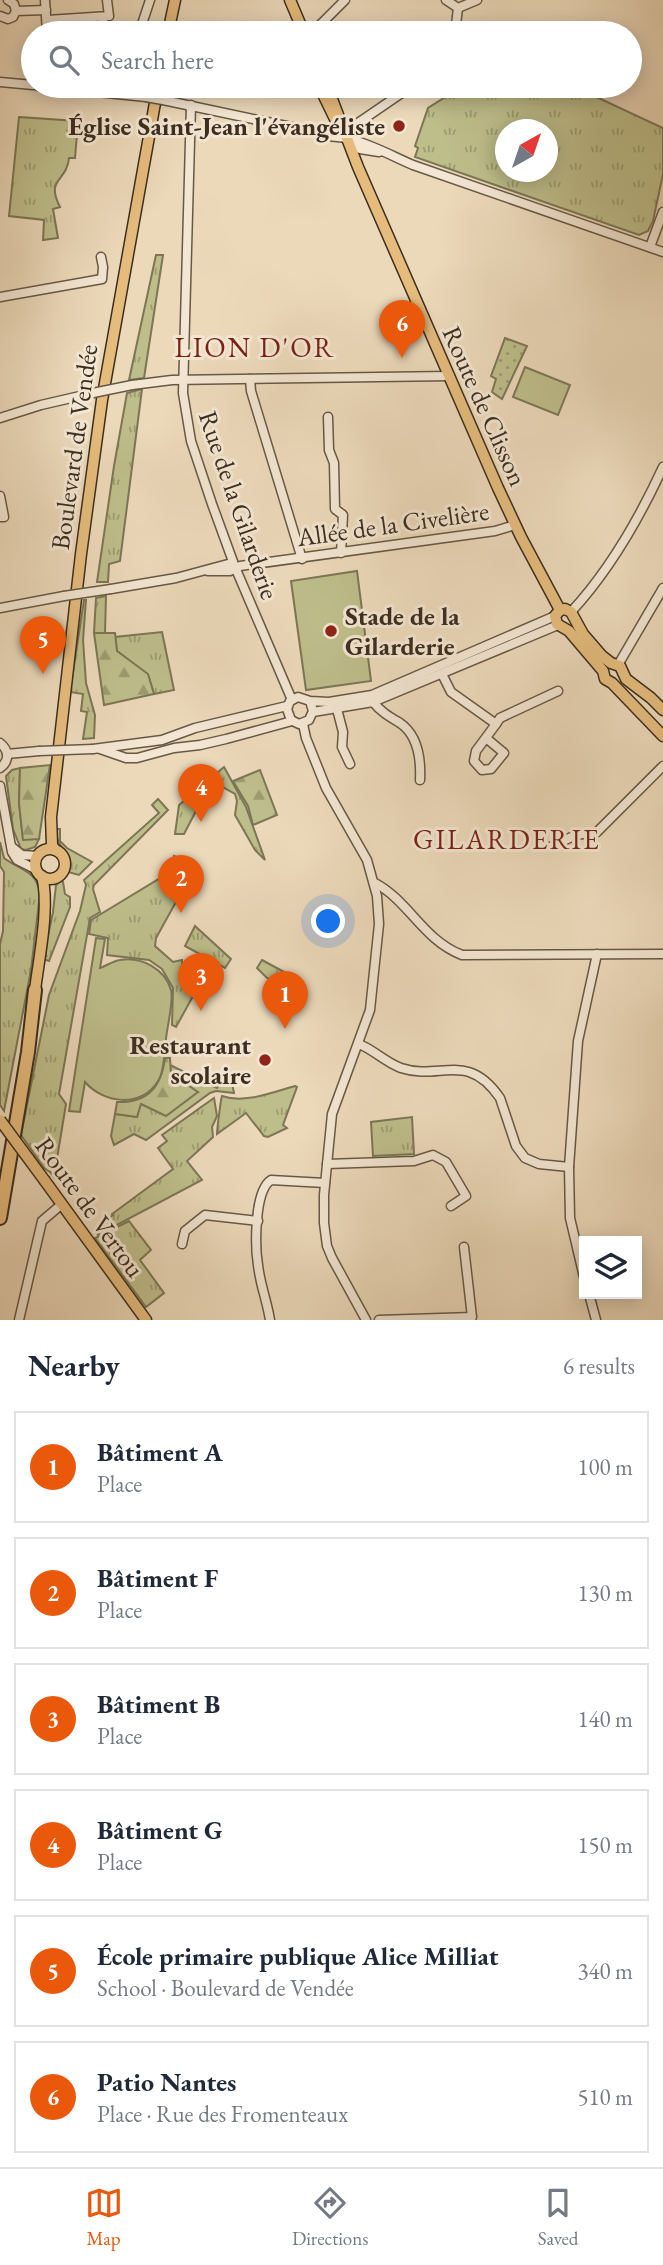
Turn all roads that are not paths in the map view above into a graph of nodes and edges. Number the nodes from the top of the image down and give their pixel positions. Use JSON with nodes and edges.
{"nodes":[{"id":1,"x":7,"y":0,"type":"edge"},
{"id":2,"x":45,"y":0,"type":"edge"},
{"id":3,"x":107,"y":0,"type":"edge"},
{"id":4,"x":150,"y":0,"type":"edge"},
{"id":5,"x":175,"y":0,"type":"edge"},
{"id":6,"x":283,"y":0,"type":"edge"},
{"id":7,"x":290,"y":0,"type":"edge"},
{"id":8,"x":345,"y":0,"type":"edge"},
{"id":9,"x":446,"y":0,"type":"edge"},
{"id":10,"x":477,"y":0,"type":"edge"},
{"id":11,"x":0,"y":2,"type":"edge"},
{"id":12,"x":458,"y":8,"type":"junction"},
{"id":13,"x":46,"y":10,"type":"junction"},
{"id":14,"x":16,"y":11,"type":"junction"},
{"id":15,"x":103,"y":17,"type":"junction"},
{"id":16,"x":1,"y":18,"type":"edge"},
{"id":17,"x":47,"y":20,"type":"joint"},
{"id":18,"x":103,"y":21,"type":"edge"},
{"id":19,"x":143,"y":21,"type":"edge"},
{"id":20,"x":171,"y":21,"type":"edge"},
{"id":21,"x":292,"y":21,"type":"edge"},
{"id":22,"x":299,"y":21,"type":"edge"},
{"id":23,"x":324,"y":21,"type":"edge"},
{"id":24,"x":456,"y":21,"type":"edge"},
{"id":25,"x":0,"y":82,"type":"edge"},
{"id":26,"x":21,"y":84,"type":"edge"},
{"id":27,"x":151,"y":98,"type":"edge"},
{"id":28,"x":156,"y":98,"type":"edge"},
{"id":29,"x":324,"y":98,"type":"edge"},
{"id":30,"x":331,"y":98,"type":"edge"},
{"id":31,"x":394,"y":98,"type":"edge"},
{"id":32,"x":188,"y":105,"type":"junction"},
{"id":33,"x":345,"y":137,"type":"junction"},
{"id":34,"x":663,"y":212,"type":"edge"},
{"id":35,"x":650,"y":247,"type":"junction"},
{"id":36,"x":663,"y":252,"type":"edge"},
{"id":37,"x":101,"y":257,"type":"dead end"},
{"id":38,"x":0,"y":297,"type":"edge"},
{"id":39,"x":450,"y":376,"type":"junction"},
{"id":40,"x":250,"y":379,"type":"junction"},
{"id":41,"x":184,"y":380,"type":"junction"},
{"id":42,"x":328,"y":417,"type":"dead end"},
{"id":43,"x":0,"y":418,"type":"edge"},
{"id":44,"x":663,"y":467,"type":"edge"},
{"id":45,"x":0,"y":496,"type":"edge"},
{"id":46,"x":2,"y":515,"type":"edge"},
{"id":47,"x":515,"y":525,"type":"junction"},
{"id":48,"x":341,"y":553,"type":"junction"},
{"id":49,"x":302,"y":559,"type":"junction"},
{"id":50,"x":235,"y":567,"type":"junction"},
{"id":51,"x":663,"y":588,"type":"edge"},
{"id":52,"x":0,"y":608,"type":"edge"},
{"id":53,"x":564,"y":619,"type":"junction"},
{"id":54,"x":617,"y":667,"type":"junction"},
{"id":55,"x":603,"y":671,"type":"junction"},
{"id":56,"x":442,"y":674,"type":"junction"},
{"id":57,"x":612,"y":683,"type":"junction"},
{"id":58,"x":558,"y":691,"type":"dead end"},
{"id":59,"x":310,"y":701,"type":"junction"},
{"id":60,"x":373,"y":702,"type":"junction"},
{"id":61,"x":290,"y":703,"type":"junction"},
{"id":62,"x":337,"y":709,"type":"junction"},
{"id":63,"x":663,"y":710,"type":"edge"},
{"id":64,"x":313,"y":712,"type":"junction"},
{"id":65,"x":292,"y":721,"type":"junction"},
{"id":66,"x":496,"y":723,"type":"junction"},
{"id":67,"x":303,"y":724,"type":"junction"},
{"id":68,"x":663,"y":736,"type":"edge"},
{"id":69,"x":486,"y":738,"type":"dead end"},
{"id":70,"x":0,"y":743,"type":"edge"},
{"id":71,"x":97,"y":749,"type":"junction"},
{"id":72,"x":7,"y":754,"type":"junction"},
{"id":73,"x":350,"y":764,"type":"dead end"},
{"id":74,"x":663,"y":766,"type":"edge"},
{"id":75,"x":0,"y":768,"type":"edge"},
{"id":76,"x":420,"y":780,"type":"dead end"},
{"id":77,"x":0,"y":786,"type":"edge"},
{"id":78,"x":51,"y":817,"type":"junction"},
{"id":79,"x":10,"y":846,"type":"junction"},
{"id":80,"x":552,"y":846,"type":"dead end"},
{"id":81,"x":55,"y":850,"type":"junction"},
{"id":82,"x":40,"y":854,"type":"junction"},
{"id":83,"x":40,"y":873,"type":"junction"},
{"id":84,"x":55,"y":878,"type":"junction"},
{"id":85,"x":375,"y":883,"type":"junction"},
{"id":86,"x":44,"y":913,"type":"junction"},
{"id":87,"x":597,"y":954,"type":"junction"},
{"id":88,"x":663,"y":954,"type":"edge"},
{"id":89,"x":35,"y":990,"type":"junction"},
{"id":90,"x":359,"y":1044,"type":"junction"},
{"id":91,"x":0,"y":1120,"type":"edge"},
{"id":92,"x":327,"y":1164,"type":"junction"},
{"id":93,"x":569,"y":1167,"type":"junction"},
{"id":94,"x":0,"y":1179,"type":"edge"},
{"id":95,"x":325,"y":1183,"type":"junction"},
{"id":96,"x":62,"y":1204,"type":"junction"},
{"id":97,"x":451,"y":1206,"type":"dead end"},
{"id":98,"x":0,"y":1218,"type":"edge"},
{"id":99,"x":257,"y":1221,"type":"junction"},
{"id":100,"x":182,"y":1244,"type":"dead end"},
{"id":101,"x":464,"y":1247,"type":"dead end"},
{"id":102,"x":579,"y":1256,"type":"edge"},
{"id":103,"x":590,"y":1299,"type":"edge"},
{"id":104,"x":19,"y":1320,"type":"edge"},
{"id":105,"x":145,"y":1320,"type":"edge"},
{"id":106,"x":270,"y":1320,"type":"edge"},
{"id":107,"x":366,"y":1320,"type":"edge"},
{"id":108,"x":379,"y":1320,"type":"edge"},
{"id":109,"x":596,"y":1320,"type":"edge"}],
"edges":[{"from":1,"to":11,"type":"street"},
{"from":1,"to":14,"type":"street"},
{"from":2,"to":13,"type":"street"},
{"from":3,"to":15,"type":"street"},
{"from":4,"to":19,"type":"street"},
{"from":5,"to":20,"type":"main road"},
{"from":6,"to":21,"type":"main road"},
{"from":7,"to":22,"type":"main road"},
{"from":8,"to":23,"type":"street"},
{"from":9,"to":12,"type":"street"},
{"from":10,"to":12,"type":"street"},
{"from":12,"to":24,"type":"street"},
{"from":13,"to":14,"type":"street"},
{"from":13,"to":17,"type":"street"},
{"from":14,"to":16,"type":"street"},
{"from":15,"to":17,"type":"street"},
{"from":15,"to":18,"type":"street"},
{"from":25,"to":26,"type":"street"},
{"from":27,"to":32,"type":"street","bridge":true},
{"from":28,"to":78,"type":"main road","name":"Boulevard de Vendée"},
{"from":29,"to":33,"type":"main road","name":"Route de Clisson"},
{"from":30,"to":33,"type":"main road","name":"Route de Clisson"},
{"from":31,"to":33,"type":"street"},
{"from":32,"to":33,"type":"street"},
{"from":32,"to":41,"type":"street","name":"Rue de la Gilarderie"},
{"from":33,"to":35,"type":"street"},
{"from":33,"to":39,"type":"main road","name":"Route de Clisson"},
{"from":34,"to":35,"type":"street"},
{"from":35,"to":36,"type":"street"},
{"from":37,"to":38,"type":"street"},
{"from":39,"to":40,"type":"street"},
{"from":39,"to":47,"type":"main road","name":"Route de Clisson"},
{"from":40,"to":41,"type":"street"},
{"from":40,"to":49,"type":"street"},
{"from":41,"to":43,"type":"street","bridge":true},
{"from":41,"to":50,"type":"street","name":"Rue de la Gilarderie"},
{"from":42,"to":48,"type":"street"},
{"from":44,"to":53,"type":"street"},
{"from":45,"to":46,"type":"street"},
{"from":47,"to":48,"type":"street","name":"Allée de la Civelière"},
{"from":47,"to":53,"type":"main road","name":"Route de Clisson"},
{"from":48,"to":49,"type":"street","name":"Allée de la Civelière"},
{"from":49,"to":50,"type":"street","name":"Allée de la Civelière"},
{"from":50,"to":52,"type":"street","name":"Allée de la Civelière","bridge":true},
{"from":50,"to":61,"type":"street","name":"Rue de la Gilarderie"},
{"from":51,"to":54,"type":"street"},
{"from":53,"to":54,"type":"main road","name":"Route de Clisson"},
{"from":53,"to":55,"type":"main road","name":"Route de Clisson"},
{"from":53,"to":56,"type":"street"},
{"from":53,"to":59,"type":"street"},
{"from":54,"to":55,"type":"main road"},
{"from":54,"to":57,"type":"main road"},
{"from":54,"to":63,"type":"main road","name":"Route de Clisson"},
{"from":55,"to":57,"type":"main road","name":"Route de Clisson"},
{"from":56,"to":60,"type":"street"},
{"from":56,"to":66,"type":"street"},
{"from":57,"to":68,"type":"main road"},
{"from":58,"to":66,"type":"street"},
{"from":59,"to":61,"type":"street"},
{"from":59,"to":64,"type":"street"},
{"from":60,"to":62,"type":"street"},
{"from":60,"to":76,"type":"street"},
{"from":61,"to":65,"type":"street"},
{"from":61,"to":71,"type":"street"},
{"from":62,"to":64,"type":"street"},
{"from":62,"to":73,"type":"street"},
{"from":64,"to":67,"type":"street"},
{"from":65,"to":67,"type":"street"},
{"from":65,"to":71,"type":"street"},
{"from":66,"to":69,"type":"street"},
{"from":67,"to":85,"type":"street"},
{"from":70,"to":72,"type":"street"},
{"from":71,"to":72,"type":"street","bridge":true},
{"from":72,"to":75,"type":"street"},
{"from":74,"to":80,"type":"street"},
{"from":77,"to":79,"type":"street"},
{"from":78,"to":81,"type":"main road","name":"Boulevard de Vendée"},
{"from":78,"to":82,"type":"main road","name":"Boulevard de Vendée"},
{"from":79,"to":82,"type":"street"},
{"from":79,"to":83,"type":"street"},
{"from":81,"to":82,"type":"main road"},
{"from":81,"to":84,"type":"main road"},
{"from":82,"to":83,"type":"main road"},
{"from":83,"to":84,"type":"main road"},
{"from":83,"to":86,"type":"main road"},
{"from":84,"to":86,"type":"main road"},
{"from":85,"to":87,"type":"street"},
{"from":85,"to":90,"type":"street"},
{"from":86,"to":89,"type":"main road"},
{"from":87,"to":88,"type":"street"},
{"from":87,"to":93,"type":"street"},
{"from":89,"to":94,"type":"highway"},
{"from":89,"to":98,"type":"highway"},
{"from":90,"to":92,"type":"street"},
{"from":90,"to":93,"type":"street"},
{"from":91,"to":96,"type":"main road","name":"Route de Vertou","bridge":true},
{"from":92,"to":95,"type":"street"},
{"from":92,"to":97,"type":"street"},
{"from":93,"to":102,"type":"street"},
{"from":95,"to":99,"type":"street"},
{"from":95,"to":107,"type":"street"},
{"from":96,"to":104,"type":"street"},
{"from":96,"to":105,"type":"main road","name":"Route de Vertou"},
{"from":99,"to":100,"type":"street"},
{"from":99,"to":106,"type":"street"},
{"from":101,"to":108,"type":"street"},
{"from":103,"to":109,"type":"street"}]}
